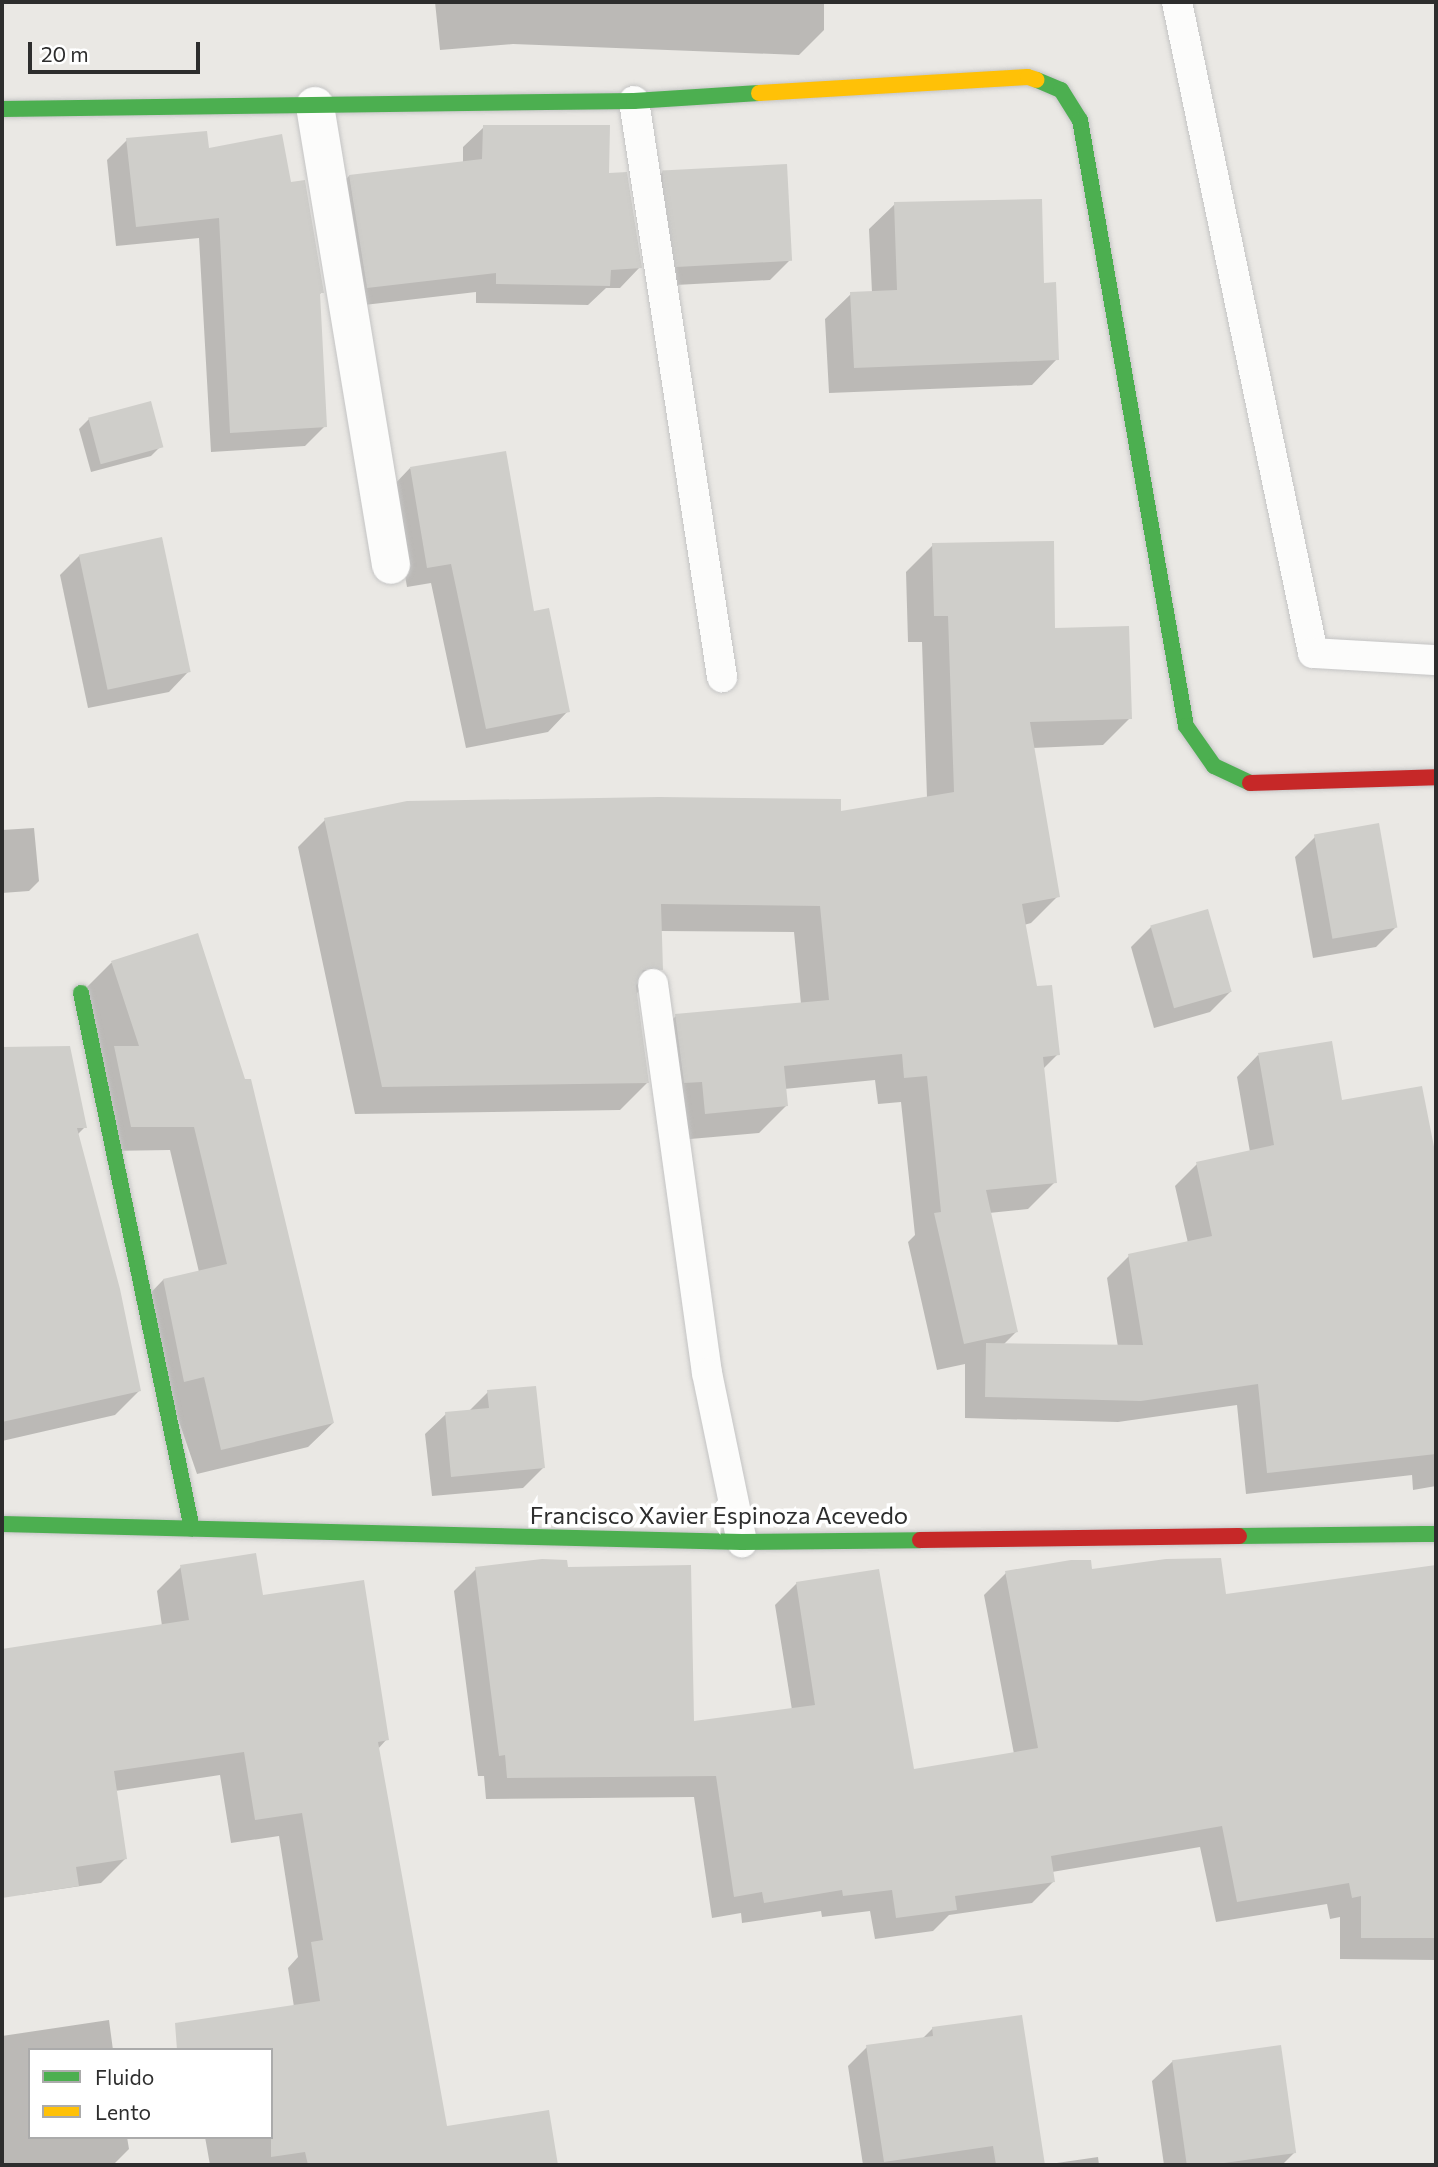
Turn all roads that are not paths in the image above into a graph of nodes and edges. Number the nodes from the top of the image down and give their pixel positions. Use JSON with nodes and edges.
{"nodes":[{"id":1,"x":1177,"y":2,"type":"edge"},
{"id":2,"x":634,"y":101,"type":"junction"},
{"id":3,"x":315,"y":106,"type":"junction"},
{"id":4,"x":2,"y":109,"type":"edge"},
{"id":5,"x":391,"y":565,"type":"dead end"},
{"id":6,"x":1436,"y":660,"type":"edge"},
{"id":7,"x":722,"y":677,"type":"dead end"},
{"id":8,"x":1436,"y":777,"type":"edge"},
{"id":9,"x":653,"y":984,"type":"dead end"},
{"id":10,"x":81,"y":993,"type":"dead end"},
{"id":11,"x":2,"y":1524,"type":"edge"},
{"id":12,"x":192,"y":1529,"type":"junction"},
{"id":13,"x":1436,"y":1534,"type":"edge"},
{"id":14,"x":742,"y":1542,"type":"junction"}],
"edges":[{"from":1,"to":6,"type":"lane"},
{"from":2,"to":3,"type":"street"},
{"from":2,"to":7,"type":"lane"},
{"from":2,"to":8,"type":"street"},
{"from":3,"to":4,"type":"street"},
{"from":3,"to":5,"type":"street"},
{"from":9,"to":14,"type":"lane"},
{"from":10,"to":12,"type":"street"},
{"from":11,"to":12,"type":"street","name":"Francisco Xavier Espinoza Acevedo"},
{"from":12,"to":14,"type":"street","name":"Francisco Xavier Espinoza Acevedo"},
{"from":13,"to":14,"type":"street","name":"Francisco Xavier Espinoza Acevedo"}]}
